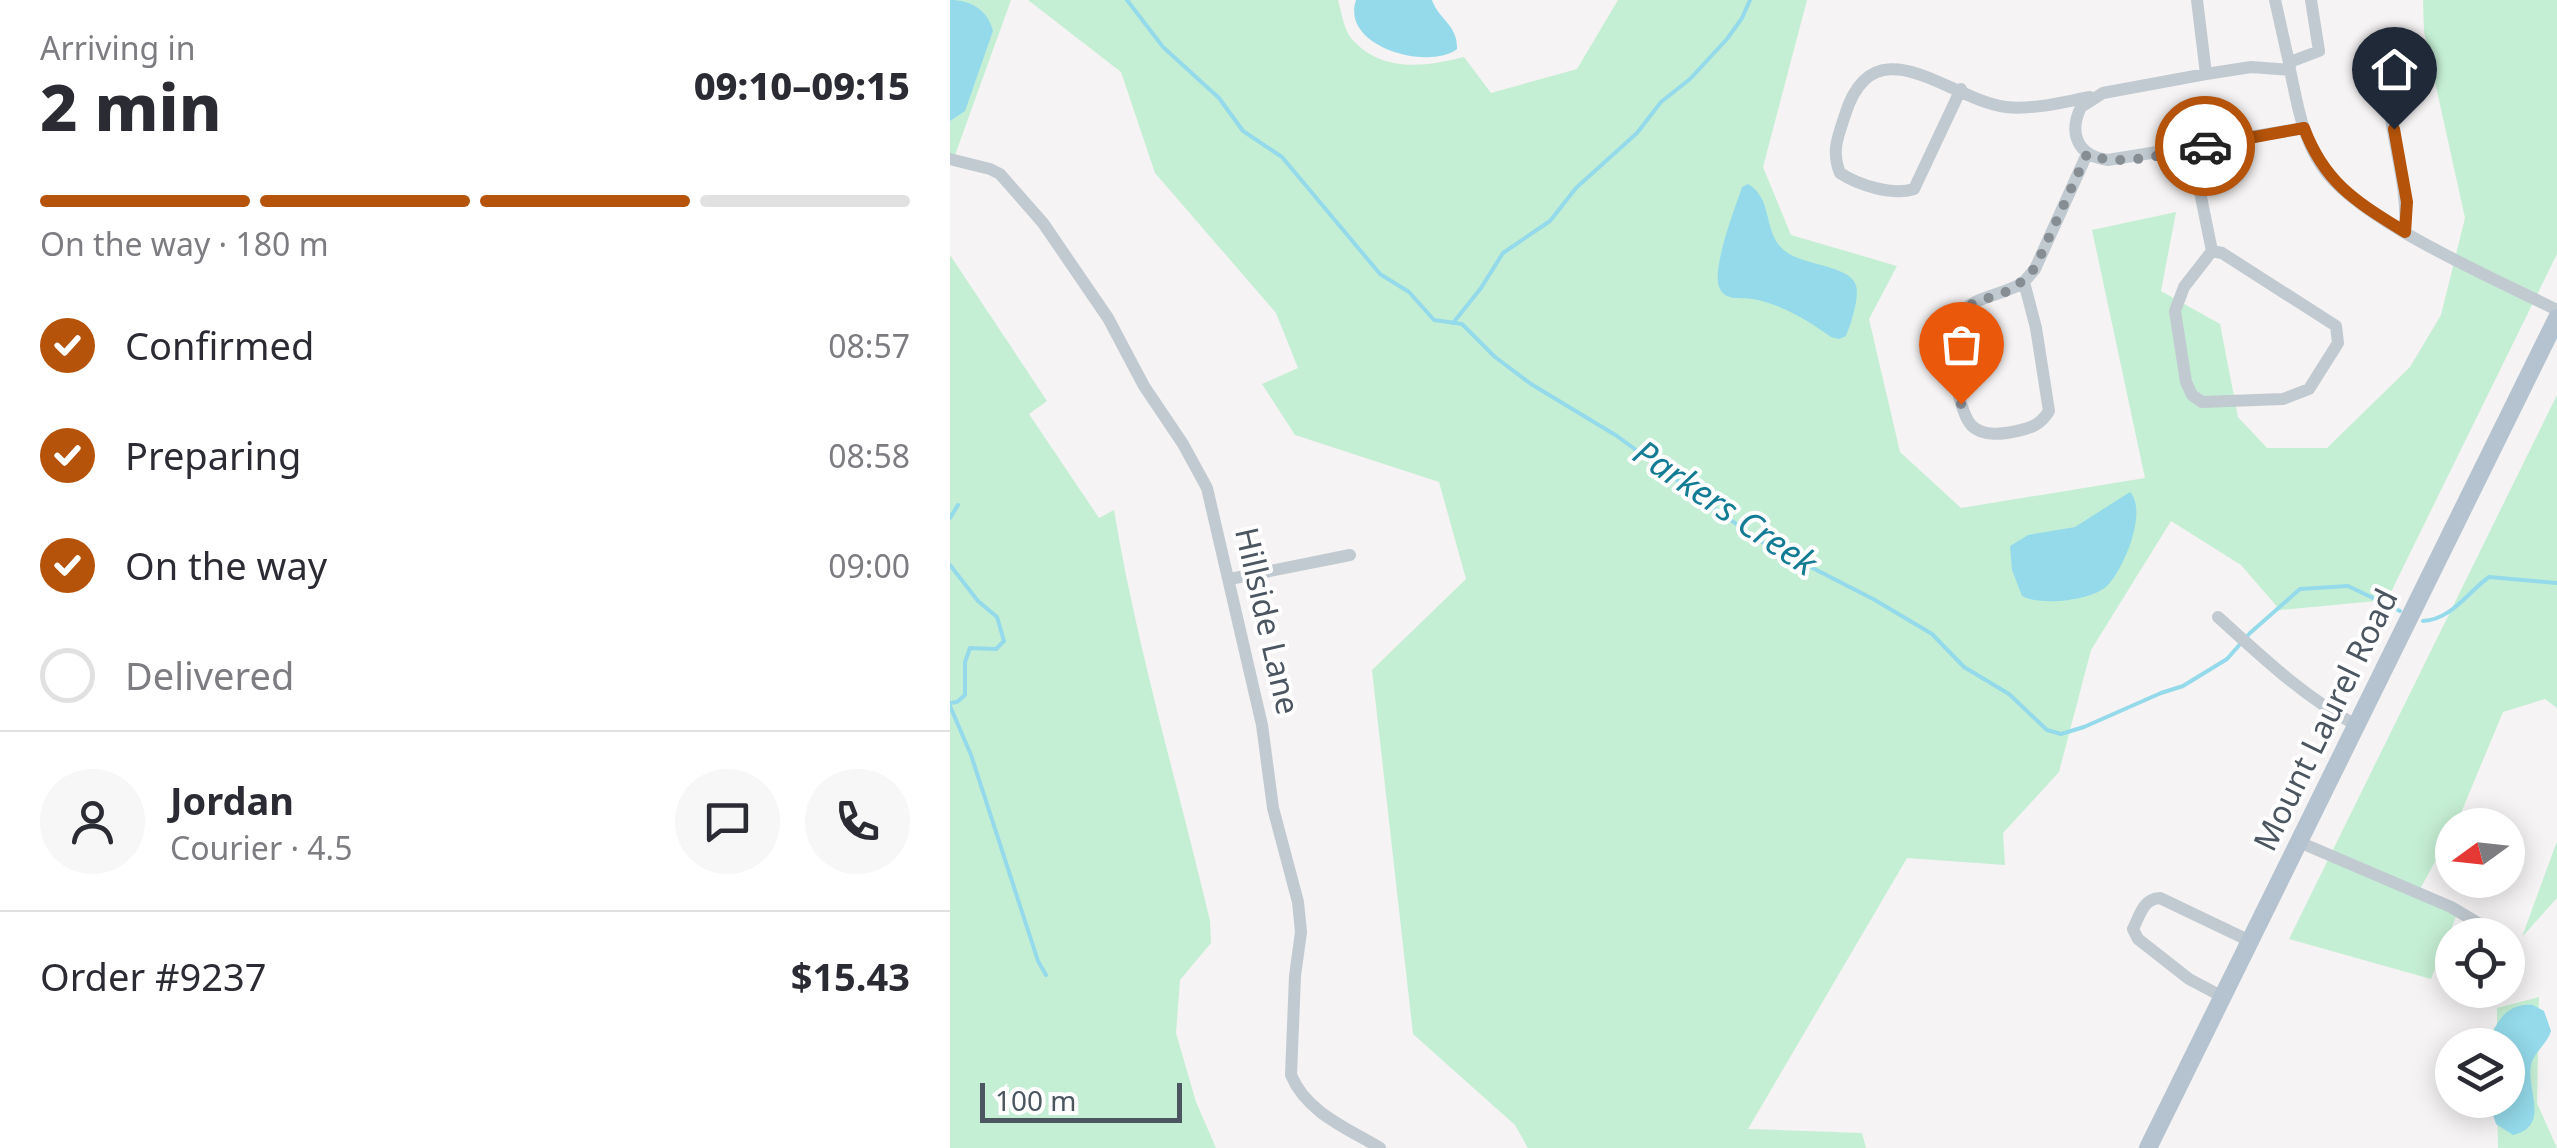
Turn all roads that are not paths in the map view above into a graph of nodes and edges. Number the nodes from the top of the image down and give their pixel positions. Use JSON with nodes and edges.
{"nodes":[{"id":1,"x":2197,"y":0,"type":"edge"},
{"id":2,"x":2275,"y":0,"type":"edge"},
{"id":3,"x":2312,"y":0,"type":"edge"},
{"id":4,"x":2290,"y":66,"type":"junction"},
{"id":5,"x":2389,"y":70,"type":"dead end"},
{"id":6,"x":2206,"y":74,"type":"junction"},
{"id":7,"x":1961,"y":90,"type":"junction"},
{"id":8,"x":2097,"y":96,"type":"junction"},
{"id":9,"x":2304,"y":128,"type":"junction"},
{"id":10,"x":2191,"y":148,"type":"junction"},
{"id":11,"x":2087,"y":154,"type":"junction"},
{"id":12,"x":950,"y":159,"type":"edge"},
{"id":13,"x":2405,"y":232,"type":"junction"},
{"id":14,"x":2212,"y":252,"type":"junction"},
{"id":15,"x":2024,"y":282,"type":"junction"},
{"id":16,"x":2557,"y":310,"type":"edge"},
{"id":17,"x":2557,"y":318,"type":"edge"},
{"id":18,"x":1350,"y":555,"type":"dead end"},
{"id":19,"x":1230,"y":579,"type":"junction"},
{"id":20,"x":2218,"y":616,"type":"dead end"},
{"id":21,"x":2356,"y":725,"type":"junction"},
{"id":22,"x":2299,"y":842,"type":"junction"},
{"id":23,"x":2469,"y":918,"type":"edge"},
{"id":24,"x":2250,"y":941,"type":"junction"},
{"id":25,"x":2223,"y":997,"type":"junction"},
{"id":26,"x":1380,"y":1148,"type":"edge"},
{"id":27,"x":2148,"y":1148,"type":"edge"}],
"edges":[{"from":1,"to":6,"type":"street"},
{"from":2,"to":4,"type":"street"},
{"from":3,"to":4,"type":"street"},
{"from":4,"to":6,"type":"street"},
{"from":4,"to":9,"type":"street"},
{"from":5,"to":13,"type":"street"},
{"from":6,"to":8,"type":"street"},
{"from":7,"to":7,"type":"street"},
{"from":7,"to":8,"type":"street"},
{"from":8,"to":11,"type":"street"},
{"from":9,"to":10,"type":"street"},
{"from":9,"to":13,"type":"street"},
{"from":10,"to":11,"type":"street"},
{"from":10,"to":14,"type":"street"},
{"from":11,"to":15,"type":"street"},
{"from":12,"to":19,"type":"street","name":"Hillside Lane"},
{"from":13,"to":16,"type":"street"},
{"from":14,"to":14,"type":"street"},
{"from":15,"to":15,"type":"street"},
{"from":17,"to":21,"type":"main road","name":"Mount Laurel Road"},
{"from":18,"to":19,"type":"street"},
{"from":19,"to":26,"type":"street","name":"Hillside Lane"},
{"from":20,"to":21,"type":"street"},
{"from":21,"to":22,"type":"main road","name":"Mount Laurel Road"},
{"from":22,"to":23,"type":"street"},
{"from":22,"to":24,"type":"main road","name":"Mount Laurel Road"},
{"from":24,"to":25,"type":"main road","name":"Mount Laurel Road"},
{"from":24,"to":25,"type":"street"},
{"from":25,"to":27,"type":"main road","name":"Mount Laurel Road"}]}
